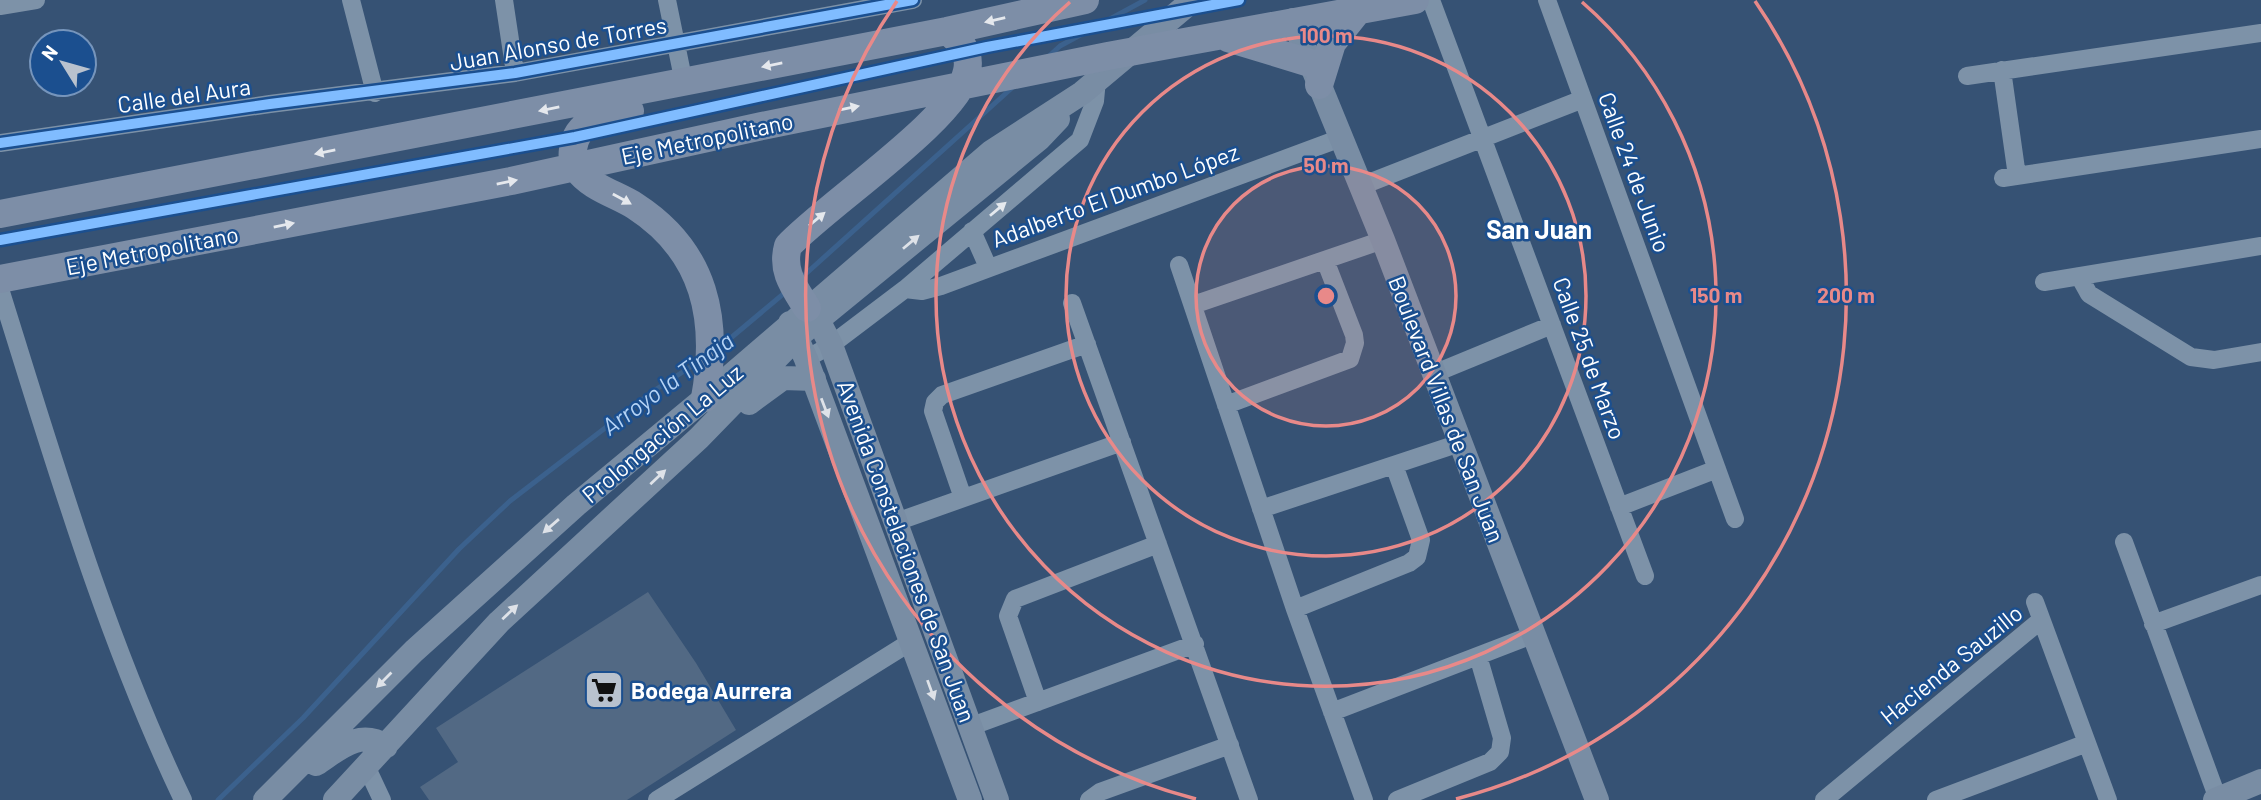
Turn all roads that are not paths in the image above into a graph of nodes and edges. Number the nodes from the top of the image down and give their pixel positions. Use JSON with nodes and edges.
{"nodes":[{"id":1,"x":36,"y":0,"type":"edge"},
{"id":2,"x":351,"y":0,"type":"edge"},
{"id":3,"x":504,"y":0,"type":"edge"},
{"id":4,"x":667,"y":0,"type":"edge"},
{"id":5,"x":913,"y":0,"type":"edge"},
{"id":6,"x":1085,"y":0,"type":"edge"},
{"id":7,"x":1193,"y":0,"type":"edge"},
{"id":8,"x":1415,"y":0,"type":"edge"},
{"id":9,"x":1431,"y":0,"type":"edge"},
{"id":10,"x":1547,"y":0,"type":"edge"},
{"id":11,"x":0,"y":6,"type":"edge"},
{"id":12,"x":822,"y":8,"type":"edge"},
{"id":13,"x":1360,"y":8,"type":"junction"},
{"id":14,"x":1293,"y":20,"type":"junction"},
{"id":15,"x":947,"y":31,"type":"junction"},
{"id":16,"x":2261,"y":33,"type":"edge"},
{"id":17,"x":1215,"y":36,"type":"junction"},
{"id":18,"x":675,"y":45,"type":"junction"},
{"id":19,"x":1129,"y":52,"type":"junction"},
{"id":20,"x":2002,"y":70,"type":"junction"},
{"id":21,"x":515,"y":73,"type":"junction"},
{"id":22,"x":1314,"y":74,"type":"junction"},
{"id":23,"x":1967,"y":76,"type":"dead end"},
{"id":24,"x":684,"y":83,"type":"junction"},
{"id":25,"x":974,"y":83,"type":"junction"},
{"id":26,"x":1089,"y":87,"type":"junction"},
{"id":27,"x":375,"y":93,"type":"junction"},
{"id":28,"x":1583,"y":99,"type":"junction"},
{"id":29,"x":1482,"y":137,"type":"junction"},
{"id":30,"x":1341,"y":138,"type":"junction"},
{"id":31,"x":2261,"y":138,"type":"edge"},
{"id":32,"x":0,"y":143,"type":"edge"},
{"id":33,"x":575,"y":167,"type":"junction"},
{"id":34,"x":1361,"y":186,"type":"junction"},
{"id":35,"x":0,"y":215,"type":"edge"},
{"id":36,"x":972,"y":231,"type":"junction"},
{"id":37,"x":1382,"y":240,"type":"junction"},
{"id":38,"x":2261,"y":246,"type":"edge"},
{"id":39,"x":1325,"y":260,"type":"junction"},
{"id":40,"x":1179,"y":265,"type":"dead end"},
{"id":41,"x":988,"y":267,"type":"junction"},
{"id":42,"x":2079,"y":276,"type":"junction"},
{"id":43,"x":0,"y":279,"type":"edge"},
{"id":44,"x":2043,"y":282,"type":"dead end"},
{"id":45,"x":0,"y":289,"type":"edge"},
{"id":46,"x":905,"y":289,"type":"junction"},
{"id":47,"x":1072,"y":303,"type":"dead end"},
{"id":48,"x":1193,"y":305,"type":"junction"},
{"id":49,"x":802,"y":325,"type":"junction"},
{"id":50,"x":1552,"y":325,"type":"junction"},
{"id":51,"x":1087,"y":344,"type":"junction"},
{"id":52,"x":831,"y":345,"type":"junction"},
{"id":53,"x":2261,"y":352,"type":"edge"},
{"id":54,"x":1433,"y":374,"type":"junction"},
{"id":55,"x":705,"y":398,"type":"junction"},
{"id":56,"x":1226,"y":405,"type":"junction"},
{"id":57,"x":699,"y":438,"type":"junction"},
{"id":58,"x":1122,"y":442,"type":"junction"},
{"id":59,"x":1460,"y":443,"type":"junction"},
{"id":60,"x":1394,"y":465,"type":"junction"},
{"id":61,"x":1717,"y":469,"type":"junction"},
{"id":62,"x":963,"y":498,"type":"junction"},
{"id":63,"x":1619,"y":507,"type":"junction"},
{"id":64,"x":1261,"y":509,"type":"junction"},
{"id":65,"x":1735,"y":519,"type":"dead end"},
{"id":66,"x":896,"y":522,"type":"junction"},
{"id":67,"x":2124,"y":542,"type":"dead end"},
{"id":68,"x":1158,"y":544,"type":"junction"},
{"id":69,"x":1645,"y":576,"type":"dead end"},
{"id":70,"x":2261,"y":585,"type":"edge"},
{"id":71,"x":2035,"y":602,"type":"dead end"},
{"id":72,"x":1295,"y":609,"type":"junction"},
{"id":73,"x":2041,"y":620,"type":"junction"},
{"id":74,"x":2153,"y":624,"type":"junction"},
{"id":75,"x":1532,"y":635,"type":"junction"},
{"id":76,"x":912,"y":641,"type":"junction"},
{"id":77,"x":1195,"y":644,"type":"junction"},
{"id":78,"x":1478,"y":656,"type":"junction"},
{"id":79,"x":1038,"y":702,"type":"junction"},
{"id":80,"x":1332,"y":712,"type":"junction"},
{"id":81,"x":972,"y":726,"type":"junction"},
{"id":82,"x":2087,"y":743,"type":"junction"},
{"id":83,"x":1230,"y":745,"type":"junction"},
{"id":84,"x":386,"y":746,"type":"junction"},
{"id":85,"x":367,"y":768,"type":"junction"},
{"id":86,"x":2261,"y":781,"type":"edge"},
{"id":87,"x":270,"y":795,"type":"edge"},
{"id":88,"x":2217,"y":799,"type":"edge"},
{"id":89,"x":183,"y":800,"type":"edge"},
{"id":90,"x":335,"y":800,"type":"edge"},
{"id":91,"x":382,"y":800,"type":"edge"},
{"id":92,"x":657,"y":800,"type":"edge"},
{"id":93,"x":970,"y":800,"type":"edge"},
{"id":94,"x":997,"y":800,"type":"edge"},
{"id":95,"x":1089,"y":800,"type":"edge"},
{"id":96,"x":1249,"y":800,"type":"edge"},
{"id":97,"x":1364,"y":800,"type":"edge"},
{"id":98,"x":1397,"y":800,"type":"edge"},
{"id":99,"x":1597,"y":800,"type":"edge"},
{"id":100,"x":1824,"y":800,"type":"edge"},
{"id":101,"x":1936,"y":800,"type":"edge"},
{"id":102,"x":2108,"y":800,"type":"edge"}],
"edges":[{"from":1,"to":11,"type":"street"},
{"from":2,"to":27,"type":"street"},
{"from":3,"to":21,"type":"street"},
{"from":4,"to":18,"type":"street"},
{"from":5,"to":12,"type":"street","name":"Juan Alonso de Torres"},
{"from":6,"to":15,"type":"main road","one_way":true},
{"from":7,"to":19,"type":"main road","name":"Prolongación La Luz"},
{"from":8,"to":13,"type":"main road","name":"Eje Metropolitano"},
{"from":9,"to":29,"type":"street","name":"Calle 25 de Marzo"},
{"from":10,"to":28,"type":"street","name":"Calle 24 de Junio"},
{"from":12,"to":18,"type":"street","name":"Juan Alonso de Torres"},
{"from":13,"to":14,"type":"main road","name":"Eje Metropolitano"},
{"from":13,"to":22,"type":"main road"},
{"from":14,"to":17,"type":"main road","name":"Eje Metropolitano"},
{"from":14,"to":22,"type":"main road","name":"Boulevard Villas de San Juan"},
{"from":15,"to":24,"type":"main road","one_way":true},
{"from":15,"to":25,"type":"main road"},
{"from":16,"to":20,"type":"street"},
{"from":17,"to":19,"type":"main road","name":"Eje Metropolitano"},
{"from":17,"to":22,"type":"main road"},
{"from":18,"to":21,"type":"street","name":"Juan Alonso de Torres"},
{"from":18,"to":24,"type":"street"},
{"from":19,"to":25,"type":"main road","name":"Eje Metropolitano"},
{"from":19,"to":26,"type":"main road","name":"Prolongación La Luz"},
{"from":20,"to":23,"type":"street"},
{"from":20,"to":31,"type":"street"},
{"from":21,"to":27,"type":"street","name":"Juan Alonso de Torres"},
{"from":22,"to":30,"type":"main road","name":"Boulevard Villas de San Juan"},
{"from":24,"to":33,"type":"main road"},
{"from":24,"to":35,"type":"main road","one_way":true},
{"from":33,"to":25,"type":"main road","name":"Eje Metropolitano","one_way":true},
{"from":49,"to":25,"type":"main road","one_way":true},
{"from":36,"to":26,"type":"street","one_way":true},
{"from":26,"to":49,"type":"main road","name":"Prolongación La Luz"},
{"from":27,"to":32,"type":"street","name":"Calle del Aura"},
{"from":28,"to":29,"type":"street"},
{"from":28,"to":61,"type":"street","name":"Calle 24 de Junio"},
{"from":29,"to":34,"type":"street"},
{"from":29,"to":50,"type":"street","name":"Calle 25 de Marzo"},
{"from":30,"to":34,"type":"main road","name":"Boulevard Villas de San Juan"},
{"from":30,"to":41,"type":"street","name":"Adalberto El Dumbo López"},
{"from":43,"to":33,"type":"main road","name":"Eje Metropolitano","one_way":true},
{"from":33,"to":55,"type":"main road","one_way":true},
{"from":34,"to":37,"type":"main road","name":"Boulevard Villas de San Juan"},
{"from":36,"to":41,"type":"street"},
{"from":36,"to":46,"type":"street"},
{"from":37,"to":39,"type":"street"},
{"from":37,"to":54,"type":"main road","name":"Boulevard Villas de San Juan"},
{"from":38,"to":42,"type":"street"},
{"from":39,"to":48,"type":"street"},
{"from":39,"to":56,"type":"street"},
{"from":40,"to":48,"type":"street"},
{"from":41,"to":46,"type":"street","name":"Adalberto El Dumbo López"},
{"from":42,"to":44,"type":"street"},
{"from":42,"to":53,"type":"street"},
{"from":45,"to":89,"type":"street"},
{"from":46,"to":52,"type":"street"},
{"from":47,"to":51,"type":"street"},
{"from":48,"to":56,"type":"street"},
{"from":49,"to":52,"type":"main road","name":"Avenida Constelaciones de San Juan"},
{"from":49,"to":55,"type":"main road","name":"Prolongación La Luz"},
{"from":49,"to":57,"type":"main road","name":"Prolongación La Luz"},
{"from":49,"to":57,"type":"main road"},
{"from":49,"to":76,"type":"main road","name":"Avenida Constelaciones de San Juan","one_way":true},
{"from":50,"to":54,"type":"street"},
{"from":50,"to":63,"type":"street","name":"Calle 25 de Marzo"},
{"from":51,"to":58,"type":"street"},
{"from":51,"to":62,"type":"street"},
{"from":52,"to":66,"type":"main road","name":"Avenida Constelaciones de San Juan"},
{"from":54,"to":59,"type":"main road","name":"Boulevard Villas de San Juan"},
{"from":55,"to":87,"type":"main road","name":"Prolongación La Luz","one_way":true},
{"from":56,"to":64,"type":"street"},
{"from":84,"to":57,"type":"main road","name":"Prolongación La Luz","one_way":true},
{"from":58,"to":62,"type":"street"},
{"from":58,"to":68,"type":"street"},
{"from":59,"to":60,"type":"street"},
{"from":59,"to":75,"type":"main road","name":"Boulevard Villas de San Juan"},
{"from":60,"to":64,"type":"street"},
{"from":60,"to":72,"type":"street"},
{"from":61,"to":63,"type":"street"},
{"from":61,"to":65,"type":"street","name":"Calle 24 de Junio"},
{"from":62,"to":66,"type":"street"},
{"from":63,"to":69,"type":"street","name":"Calle 25 de Marzo"},
{"from":64,"to":72,"type":"street"},
{"from":66,"to":81,"type":"main road","name":"Avenida Constelaciones de San Juan"},
{"from":67,"to":74,"type":"street"},
{"from":68,"to":77,"type":"street"},
{"from":68,"to":79,"type":"street"},
{"from":70,"to":74,"type":"street"},
{"from":71,"to":73,"type":"street"},
{"from":72,"to":80,"type":"street"},
{"from":73,"to":82,"type":"street","name":"Hacienda Sauzillo"},
{"from":73,"to":100,"type":"street","name":"Hacienda Sauzillo"},
{"from":74,"to":88,"type":"street"},
{"from":75,"to":78,"type":"street"},
{"from":75,"to":99,"type":"main road","name":"Boulevard Villas de San Juan"},
{"from":76,"to":92,"type":"street"},
{"from":76,"to":93,"type":"main road","name":"Avenida Constelaciones de San Juan","one_way":true},
{"from":77,"to":79,"type":"street"},
{"from":77,"to":83,"type":"street"},
{"from":78,"to":80,"type":"street"},
{"from":78,"to":98,"type":"street"},
{"from":79,"to":81,"type":"street"},
{"from":80,"to":97,"type":"street"},
{"from":81,"to":94,"type":"main road","name":"Avenida Constelaciones de San Juan"},
{"from":82,"to":101,"type":"street"},
{"from":82,"to":102,"type":"street","name":"Hacienda Sauzillo"},
{"from":83,"to":95,"type":"street"},
{"from":83,"to":96,"type":"street"},
{"from":84,"to":85,"type":"main road","name":"Prolongación La Luz"},
{"from":84,"to":87,"type":"main road"},
{"from":85,"to":90,"type":"main road","name":"Prolongación La Luz"},
{"from":85,"to":91,"type":"street"},
{"from":86,"to":88,"type":"main road"}]}
